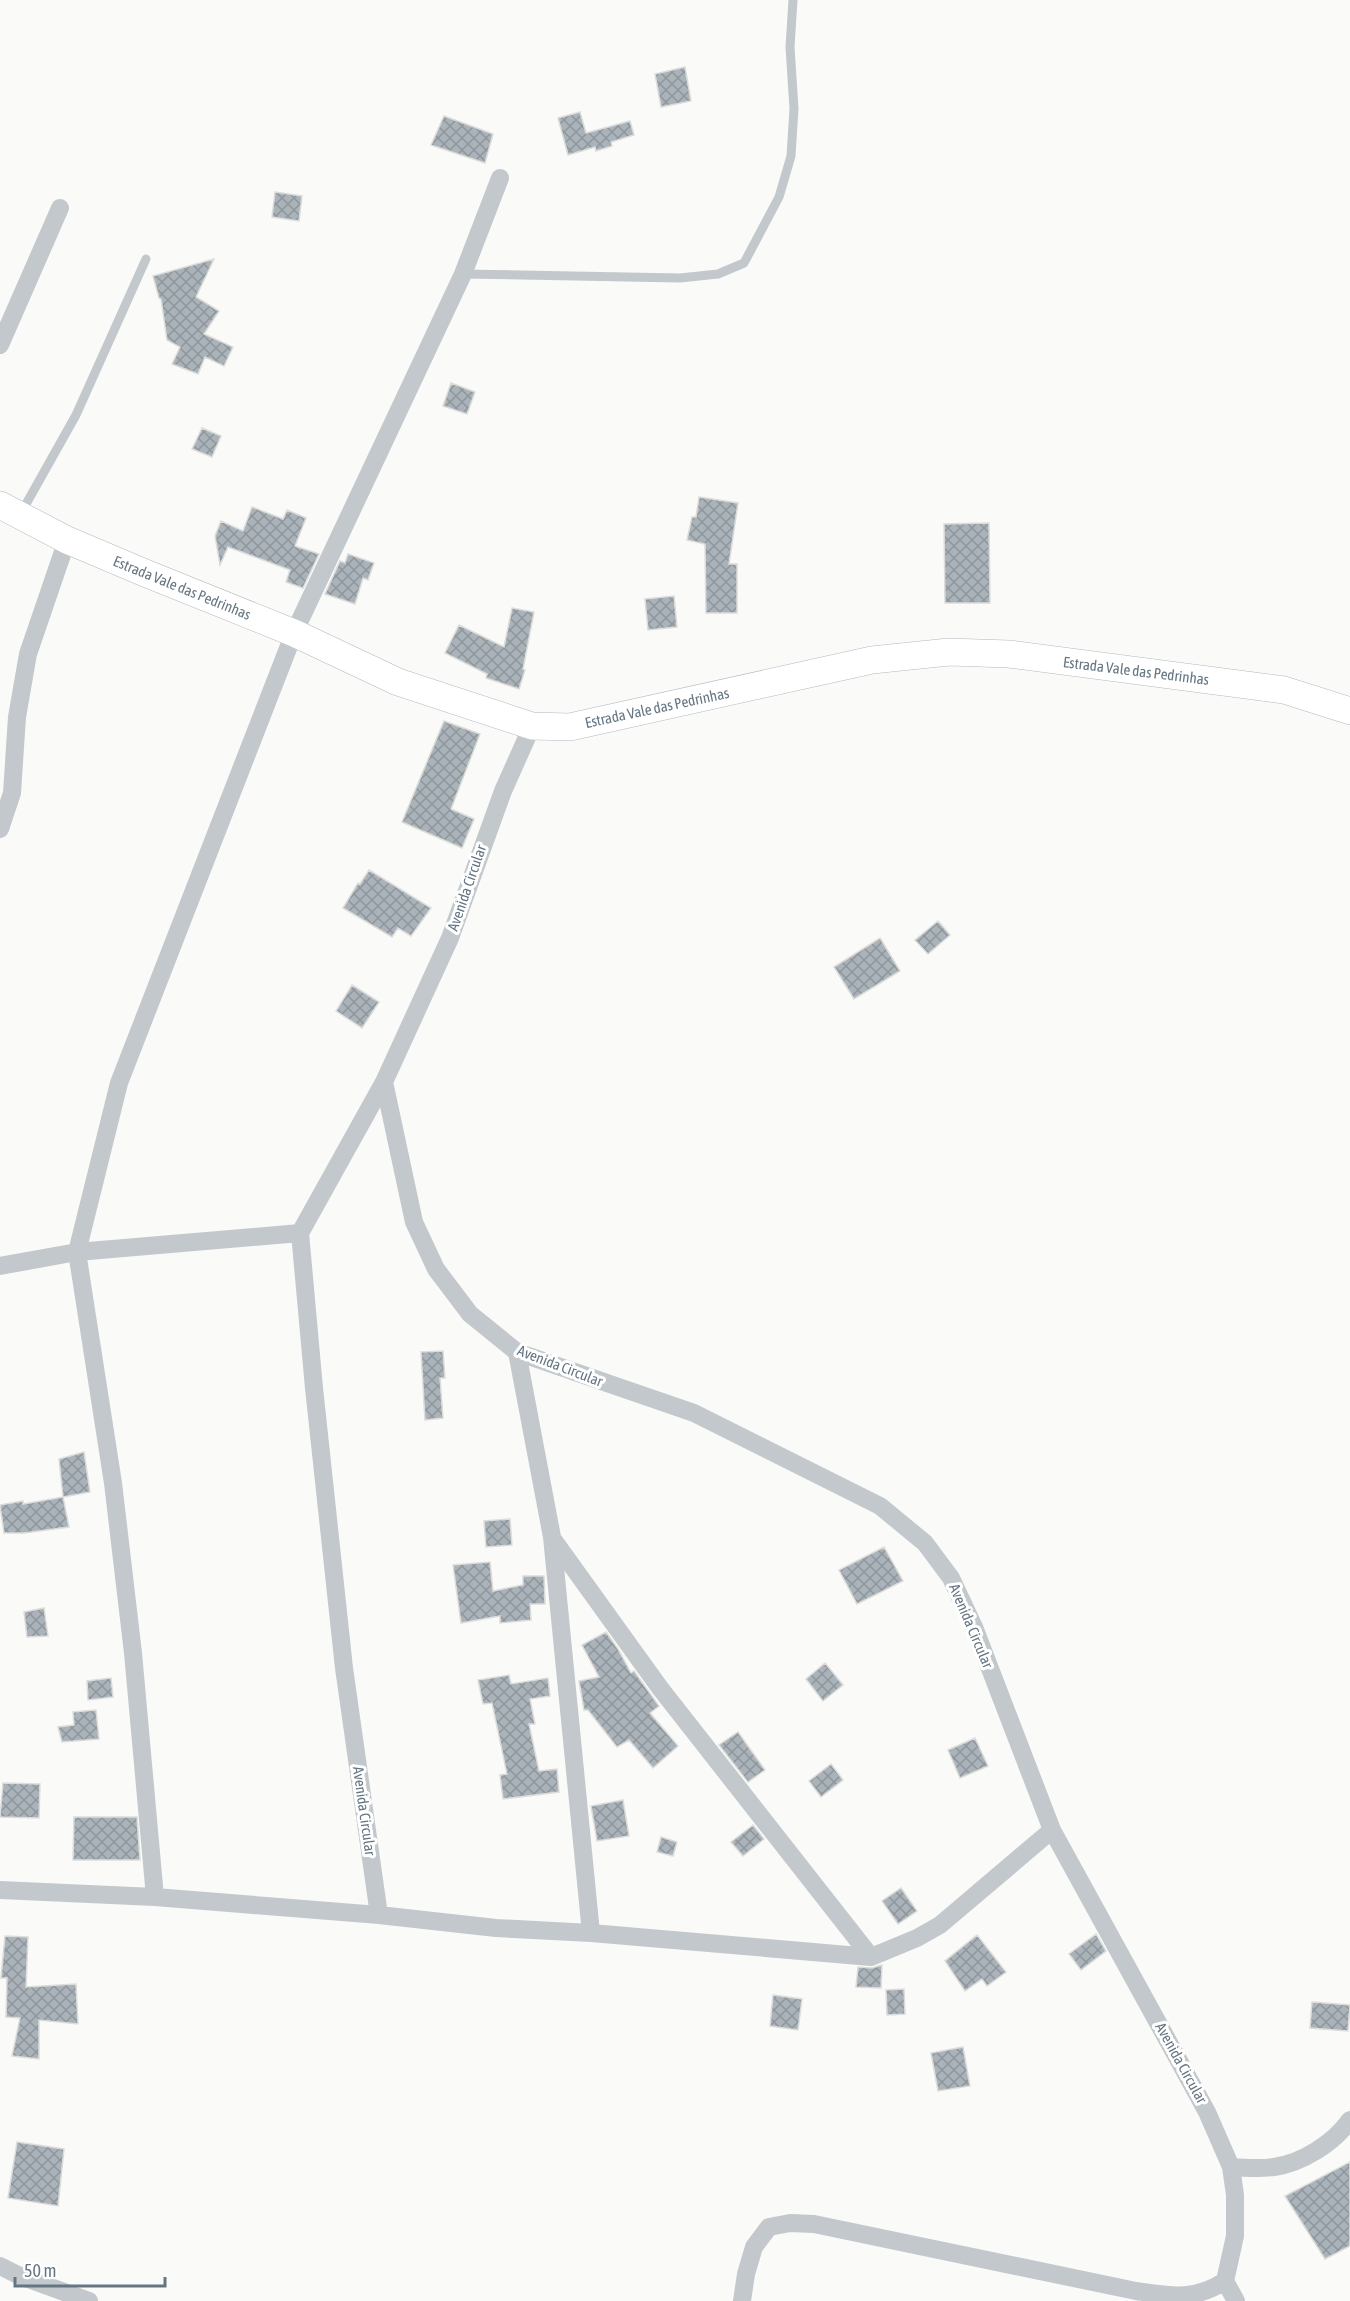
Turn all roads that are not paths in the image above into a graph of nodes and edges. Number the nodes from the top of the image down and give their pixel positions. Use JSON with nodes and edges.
{"nodes":[{"id":1,"x":793,"y":0,"type":"edge"},
{"id":2,"x":500,"y":178,"type":"dead end"},
{"id":3,"x":60,"y":208,"type":"dead end"},
{"id":4,"x":146,"y":259,"type":"dead end"},
{"id":5,"x":463,"y":274,"type":"junction"},
{"id":6,"x":0,"y":345,"type":"edge"},
{"id":7,"x":10,"y":510,"type":"edge"},
{"id":8,"x":67,"y":540,"type":"junction"},
{"id":9,"x":294,"y":633,"type":"junction"},
{"id":10,"x":1350,"y":711,"type":"edge"},
{"id":11,"x":532,"y":726,"type":"junction"},
{"id":12,"x":0,"y":829,"type":"edge"},
{"id":13,"x":384,"y":1082,"type":"junction"},
{"id":14,"x":300,"y":1233,"type":"junction"},
{"id":15,"x":77,"y":1252,"type":"junction"},
{"id":16,"x":0,"y":1266,"type":"edge"},
{"id":17,"x":517,"y":1352,"type":"junction"},
{"id":18,"x":552,"y":1538,"type":"junction"},
{"id":19,"x":1052,"y":1830,"type":"junction"},
{"id":20,"x":0,"y":1890,"type":"edge"},
{"id":21,"x":155,"y":1897,"type":"junction"},
{"id":22,"x":380,"y":1915,"type":"junction"},
{"id":23,"x":591,"y":1933,"type":"junction"},
{"id":24,"x":871,"y":1957,"type":"junction"},
{"id":25,"x":1350,"y":2120,"type":"edge"},
{"id":26,"x":1231,"y":2167,"type":"junction"},
{"id":27,"x":0,"y":2266,"type":"edge"},
{"id":28,"x":1225,"y":2281,"type":"junction"},
{"id":29,"x":89,"y":2301,"type":"edge"},
{"id":30,"x":742,"y":2301,"type":"edge"},
{"id":31,"x":1236,"y":2301,"type":"edge"}],
"edges":[{"from":1,"to":5,"type":"lane"},
{"from":2,"to":5,"type":"street"},
{"from":3,"to":6,"type":"street"},
{"from":4,"to":7,"type":"lane"},
{"from":5,"to":9,"type":"street"},
{"from":7,"to":8,"type":"main road","name":"Estrada Vale das Pedrinhas"},
{"from":8,"to":9,"type":"main road","name":"Estrada Vale das Pedrinhas"},
{"from":8,"to":12,"type":"street"},
{"from":9,"to":11,"type":"main road","name":"Estrada Vale das Pedrinhas"},
{"from":9,"to":15,"type":"street"},
{"from":10,"to":11,"type":"main road","name":"Estrada Vale das Pedrinhas"},
{"from":11,"to":13,"type":"street","name":"Avenida Circular"},
{"from":13,"to":14,"type":"street","name":"Avenida Circular"},
{"from":13,"to":17,"type":"street","name":"Avenida Circular"},
{"from":14,"to":15,"type":"street"},
{"from":14,"to":22,"type":"street","name":"Avenida Circular"},
{"from":15,"to":16,"type":"street"},
{"from":15,"to":21,"type":"street"},
{"from":17,"to":18,"type":"street"},
{"from":17,"to":19,"type":"street","name":"Avenida Circular"},
{"from":18,"to":23,"type":"street"},
{"from":18,"to":24,"type":"street"},
{"from":19,"to":24,"type":"street"},
{"from":19,"to":26,"type":"street","name":"Avenida Circular"},
{"from":20,"to":21,"type":"street"},
{"from":21,"to":22,"type":"street"},
{"from":22,"to":23,"type":"street"},
{"from":23,"to":24,"type":"street"},
{"from":25,"to":26,"type":"street"},
{"from":26,"to":28,"type":"street","name":"Avenida Circular"},
{"from":27,"to":29,"type":"street"},
{"from":28,"to":30,"type":"street"},
{"from":28,"to":31,"type":"street"}]}
